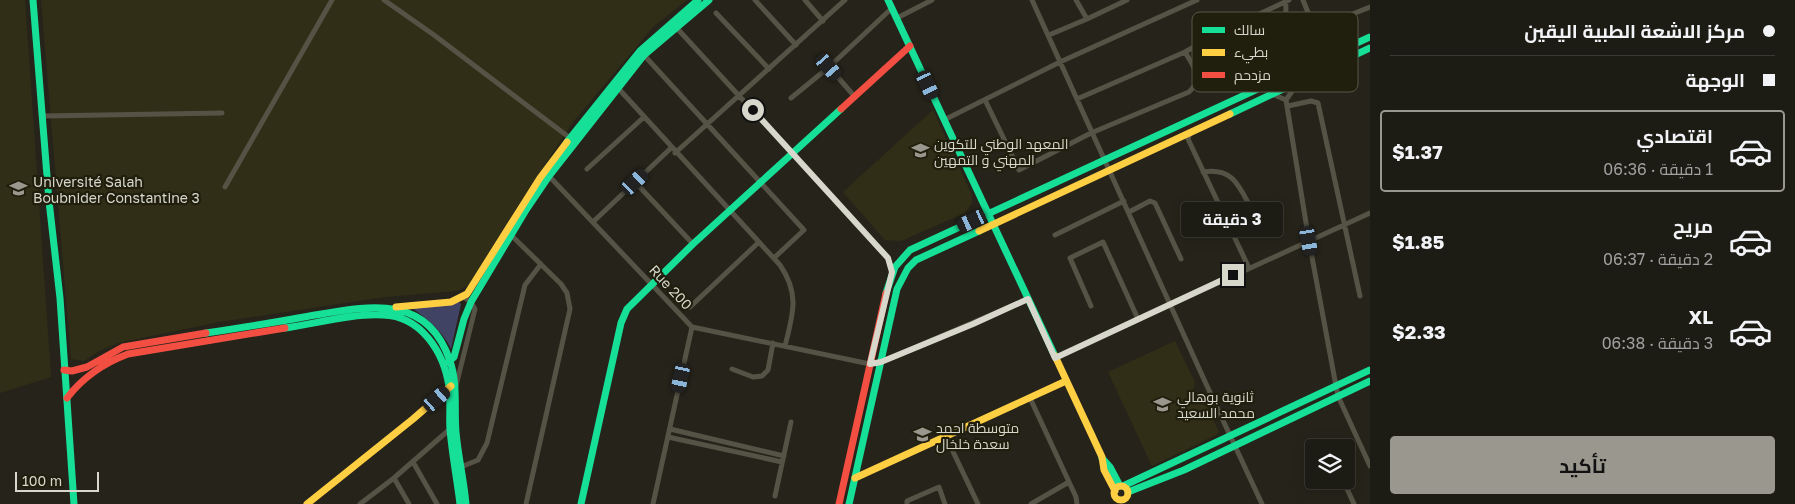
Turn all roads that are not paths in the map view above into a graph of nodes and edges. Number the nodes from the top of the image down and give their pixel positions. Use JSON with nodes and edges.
{"nodes":[{"id":1,"x":33,"y":0,"type":"edge"},
{"id":2,"x":332,"y":0,"type":"edge"},
{"id":3,"x":384,"y":0,"type":"edge"},
{"id":4,"x":698,"y":0,"type":"edge"},
{"id":5,"x":709,"y":0,"type":"edge"},
{"id":6,"x":755,"y":0,"type":"edge"},
{"id":7,"x":805,"y":0,"type":"edge"},
{"id":8,"x":845,"y":0,"type":"edge"},
{"id":9,"x":888,"y":0,"type":"edge"},
{"id":10,"x":932,"y":0,"type":"edge"},
{"id":11,"x":1032,"y":0,"type":"edge"},
{"id":12,"x":1076,"y":0,"type":"edge"},
{"id":13,"x":1197,"y":0,"type":"edge"},
{"id":14,"x":1287,"y":0,"type":"edge"},
{"id":15,"x":1302,"y":0,"type":"edge"},
{"id":16,"x":1125,"y":1,"type":"edge"},
{"id":17,"x":1370,"y":7,"type":"edge"},
{"id":18,"x":892,"y":8,"type":"junction"},
{"id":19,"x":1262,"y":12,"type":"edge"},
{"id":20,"x":1307,"y":12,"type":"edge"},
{"id":21,"x":1358,"y":12,"type":"edge"},
{"id":22,"x":716,"y":13,"type":"dead end"},
{"id":23,"x":897,"y":18,"type":"junction"},
{"id":24,"x":1086,"y":19,"type":"junction"},
{"id":25,"x":823,"y":21,"type":"junction"},
{"id":26,"x":674,"y":25,"type":"junction"},
{"id":27,"x":1049,"y":35,"type":"junction"},
{"id":28,"x":1370,"y":38,"type":"edge"},
{"id":29,"x":1358,"y":43,"type":"edge"},
{"id":30,"x":796,"y":45,"type":"junction"},
{"id":31,"x":910,"y":46,"type":"junction"},
{"id":32,"x":1192,"y":48,"type":"edge"},
{"id":33,"x":1370,"y":48,"type":"edge"},
{"id":34,"x":1185,"y":52,"type":"junction"},
{"id":35,"x":642,"y":53,"type":"junction"},
{"id":36,"x":1358,"y":54,"type":"edge"},
{"id":37,"x":1060,"y":62,"type":"junction"},
{"id":38,"x":1192,"y":64,"type":"edge"},
{"id":39,"x":829,"y":67,"type":"junction"},
{"id":40,"x":769,"y":69,"type":"junction"},
{"id":41,"x":618,"y":88,"type":"junction"},
{"id":42,"x":1192,"y":89,"type":"edge"},
{"id":43,"x":1252,"y":92,"type":"edge"},
{"id":44,"x":1277,"y":92,"type":"edge"},
{"id":45,"x":1292,"y":92,"type":"edge"},
{"id":46,"x":1272,"y":94,"type":"junction"},
{"id":47,"x":740,"y":96,"type":"junction"},
{"id":48,"x":854,"y":97,"type":"junction"},
{"id":49,"x":791,"y":98,"type":"dead end"},
{"id":50,"x":1077,"y":99,"type":"junction"},
{"id":51,"x":985,"y":100,"type":"junction"},
{"id":52,"x":1287,"y":103,"type":"junction"},
{"id":53,"x":222,"y":113,"type":"dead end"},
{"id":54,"x":43,"y":116,"type":"junction"},
{"id":55,"x":644,"y":117,"type":"junction"},
{"id":56,"x":944,"y":120,"type":"junction"},
{"id":57,"x":707,"y":124,"type":"junction"},
{"id":58,"x":1092,"y":133,"type":"junction"},
{"id":59,"x":1189,"y":136,"type":"junction"},
{"id":60,"x":570,"y":138,"type":"junction"},
{"id":61,"x":673,"y":150,"type":"junction"},
{"id":62,"x":792,"y":153,"type":"junction"},
{"id":63,"x":1105,"y":160,"type":"junction"},
{"id":64,"x":587,"y":169,"type":"dead end"},
{"id":65,"x":1109,"y":170,"type":"junction"},
{"id":66,"x":1203,"y":172,"type":"junction"},
{"id":67,"x":549,"y":176,"type":"junction"},
{"id":68,"x":635,"y":182,"type":"junction"},
{"id":69,"x":761,"y":182,"type":"junction"},
{"id":70,"x":226,"y":187,"type":"dead end"},
{"id":71,"x":1124,"y":201,"type":"junction"},
{"id":72,"x":730,"y":211,"type":"junction"},
{"id":73,"x":1129,"y":212,"type":"junction"},
{"id":74,"x":1252,"y":212,"type":"dead end"},
{"id":75,"x":1370,"y":213,"type":"edge"},
{"id":76,"x":988,"y":214,"type":"junction"},
{"id":77,"x":594,"y":221,"type":"junction"},
{"id":78,"x":993,"y":224,"type":"junction"},
{"id":79,"x":1344,"y":225,"type":"junction"},
{"id":80,"x":1055,"y":234,"type":"dead end"},
{"id":81,"x":511,"y":235,"type":"junction"},
{"id":82,"x":1309,"y":241,"type":"junction"},
{"id":83,"x":759,"y":242,"type":"junction"},
{"id":84,"x":693,"y":244,"type":"junction"},
{"id":85,"x":902,"y":256,"type":"junction"},
{"id":86,"x":774,"y":258,"type":"junction"},
{"id":87,"x":888,"y":258,"type":"junction"},
{"id":88,"x":1181,"y":259,"type":"dead end"},
{"id":89,"x":541,"y":264,"type":"junction"},
{"id":90,"x":1249,"y":268,"type":"junction"},
{"id":91,"x":892,"y":272,"type":"junction"},
{"id":92,"x":652,"y":284,"type":"junction"},
{"id":93,"x":1360,"y":296,"type":"dead end"},
{"id":94,"x":463,"y":297,"type":"junction"},
{"id":95,"x":1028,"y":299,"type":"junction"},
{"id":96,"x":471,"y":302,"type":"junction"},
{"id":97,"x":1170,"y":304,"type":"junction"},
{"id":98,"x":1091,"y":306,"type":"dead end"},
{"id":99,"x":690,"y":307,"type":"dead end"},
{"id":100,"x":394,"y":308,"type":"junction"},
{"id":101,"x":1138,"y":319,"type":"junction"},
{"id":102,"x":692,"y":327,"type":"junction"},
{"id":103,"x":773,"y":343,"type":"junction"},
{"id":104,"x":786,"y":346,"type":"junction"},
{"id":105,"x":1055,"y":358,"type":"junction"},
{"id":106,"x":451,"y":360,"type":"junction"},
{"id":107,"x":881,"y":362,"type":"junction"},
{"id":108,"x":870,"y":364,"type":"junction"},
{"id":109,"x":444,"y":366,"type":"junction"},
{"id":110,"x":732,"y":369,"type":"dead end"},
{"id":111,"x":64,"y":370,"type":"junction"},
{"id":112,"x":1370,"y":370,"type":"edge"},
{"id":113,"x":1066,"y":381,"type":"junction"},
{"id":114,"x":1370,"y":381,"type":"edge"},
{"id":115,"x":1336,"y":386,"type":"junction"},
{"id":116,"x":452,"y":390,"type":"junction"},
{"id":117,"x":1338,"y":396,"type":"junction"},
{"id":118,"x":67,"y":398,"type":"junction"},
{"id":119,"x":1030,"y":398,"type":"junction"},
{"id":120,"x":791,"y":422,"type":"dead end"},
{"id":121,"x":450,"y":429,"type":"junction"},
{"id":122,"x":670,"y":430,"type":"junction"},
{"id":123,"x":1230,"y":436,"type":"junction"},
{"id":124,"x":668,"y":437,"type":"junction"},
{"id":125,"x":946,"y":437,"type":"junction"},
{"id":126,"x":1235,"y":446,"type":"junction"},
{"id":127,"x":784,"y":456,"type":"junction"},
{"id":128,"x":413,"y":462,"type":"junction"},
{"id":129,"x":782,"y":462,"type":"junction"},
{"id":130,"x":1370,"y":466,"type":"edge"},
{"id":131,"x":459,"y":467,"type":"junction"},
{"id":132,"x":394,"y":478,"type":"junction"},
{"id":133,"x":855,"y":478,"type":"junction"},
{"id":134,"x":1069,"y":482,"type":"junction"},
{"id":135,"x":1347,"y":489,"type":"edge"},
{"id":136,"x":775,"y":496,"type":"dead end"},
{"id":137,"x":1121,"y":497,"type":"edge"},
{"id":138,"x":74,"y":504,"type":"edge"},
{"id":139,"x":307,"y":504,"type":"edge"},
{"id":140,"x":360,"y":504,"type":"edge"},
{"id":141,"x":410,"y":504,"type":"edge"},
{"id":142,"x":437,"y":504,"type":"edge"},
{"id":143,"x":460,"y":504,"type":"edge"},
{"id":144,"x":466,"y":504,"type":"edge"},
{"id":145,"x":526,"y":504,"type":"edge"},
{"id":146,"x":582,"y":504,"type":"edge"},
{"id":147,"x":653,"y":504,"type":"edge"},
{"id":148,"x":839,"y":504,"type":"edge"},
{"id":149,"x":849,"y":504,"type":"edge"},
{"id":150,"x":907,"y":504,"type":"edge"},
{"id":151,"x":945,"y":504,"type":"edge"},
{"id":152,"x":978,"y":504,"type":"edge"},
{"id":153,"x":1031,"y":504,"type":"edge"},
{"id":154,"x":1077,"y":504,"type":"edge"},
{"id":155,"x":1262,"y":504,"type":"edge"},
{"id":156,"x":1354,"y":504,"type":"edge"}],
"edges":[{"from":1,"to":54,"type":"main road"},
{"from":2,"to":70,"type":"street"},
{"from":3,"to":60,"type":"street"},
{"from":4,"to":26,"type":"main road"},
{"from":5,"to":26,"type":"main road"},
{"from":6,"to":30,"type":"street"},
{"from":7,"to":25,"type":"street"},
{"from":8,"to":25,"type":"street"},
{"from":9,"to":18,"type":"main road"},
{"from":10,"to":23,"type":"street"},
{"from":11,"to":27,"type":"street"},
{"from":12,"to":24,"type":"street"},
{"from":13,"to":37,"type":"street"},
{"from":14,"to":19,"type":"street"},
{"from":15,"to":20,"type":"street"},
{"from":16,"to":24,"type":"street"},
{"from":17,"to":21,"type":"street"},
{"from":18,"to":23,"type":"main road"},
{"from":18,"to":39,"type":"street"},
{"from":22,"to":40,"type":"street"},
{"from":23,"to":31,"type":"main road"},
{"from":24,"to":27,"type":"street"},
{"from":25,"to":30,"type":"street"},
{"from":26,"to":35,"type":"main road"},
{"from":26,"to":47,"type":"street"},
{"from":27,"to":37,"type":"street"},
{"from":28,"to":29,"type":"main road"},
{"from":30,"to":40,"type":"street"},
{"from":31,"to":48,"type":"main road"},
{"from":31,"to":56,"type":"main road"},
{"from":32,"to":34,"type":"street"},
{"from":33,"to":36,"type":"main road"},
{"from":34,"to":38,"type":"street"},
{"from":34,"to":50,"type":"street"},
{"from":35,"to":41,"type":"main road"},
{"from":35,"to":57,"type":"street"},
{"from":35,"to":60,"type":"main road"},
{"from":37,"to":50,"type":"street"},
{"from":37,"to":51,"type":"street"},
{"from":39,"to":48,"type":"street"},
{"from":39,"to":49,"type":"street"},
{"from":40,"to":47,"type":"street"},
{"from":41,"to":55,"type":"street"},
{"from":41,"to":67,"type":"main road"},
{"from":42,"to":58,"type":"street"},
{"from":43,"to":63,"type":"main road"},
{"from":44,"to":46,"type":"main road"},
{"from":45,"to":52,"type":"street"},
{"from":46,"to":52,"type":"street"},
{"from":46,"to":59,"type":"main road"},
{"from":47,"to":57,"type":"street"},
{"from":47,"to":62,"type":"street"},
{"from":48,"to":62,"type":"main road"},
{"from":50,"to":58,"type":"street"},
{"from":51,"to":56,"type":"street"},
{"from":51,"to":58,"type":"street"},
{"from":52,"to":79,"type":"street"},
{"from":52,"to":82,"type":"street"},
{"from":53,"to":54,"type":"street"},
{"from":54,"to":111,"type":"main road"},
{"from":55,"to":61,"type":"street"},
{"from":55,"to":64,"type":"street"},
{"from":56,"to":76,"type":"main road"},
{"from":57,"to":61,"type":"street"},
{"from":57,"to":69,"type":"street"},
{"from":58,"to":63,"type":"street"},
{"from":59,"to":65,"type":"main road"},
{"from":59,"to":66,"type":"street"},
{"from":60,"to":94,"type":"main road"},
{"from":61,"to":68,"type":"street"},
{"from":61,"to":72,"type":"street"},
{"from":62,"to":69,"type":"main road"},
{"from":62,"to":87,"type":"street"},
{"from":63,"to":65,"type":"street"},
{"from":63,"to":76,"type":"main road"},
{"from":65,"to":71,"type":"street"},
{"from":65,"to":78,"type":"main road"},
{"from":66,"to":74,"type":"street"},
{"from":66,"to":90,"type":"street"},
{"from":67,"to":77,"type":"street","name":"Rue 200"},
{"from":67,"to":81,"type":"main road"},
{"from":68,"to":77,"type":"street"},
{"from":68,"to":84,"type":"street"},
{"from":69,"to":72,"type":"main road"},
{"from":69,"to":86,"type":"street"},
{"from":71,"to":73,"type":"street"},
{"from":71,"to":80,"type":"street"},
{"from":72,"to":83,"type":"street"},
{"from":72,"to":84,"type":"main road"},
{"from":73,"to":88,"type":"street"},
{"from":73,"to":97,"type":"street"},
{"from":75,"to":79,"type":"street"},
{"from":76,"to":78,"type":"main road"},
{"from":76,"to":85,"type":"main road"},
{"from":77,"to":92,"type":"street","name":"Rue 200"},
{"from":78,"to":95,"type":"main road"},
{"from":78,"to":107,"type":"main road"},
{"from":79,"to":82,"type":"street"},
{"from":79,"to":93,"type":"street"},
{"from":81,"to":89,"type":"street"},
{"from":81,"to":96,"type":"main road"},
{"from":82,"to":90,"type":"street"},
{"from":82,"to":115,"type":"street"},
{"from":83,"to":86,"type":"street"},
{"from":83,"to":99,"type":"street"},
{"from":84,"to":92,"type":"main road"},
{"from":85,"to":87,"type":"street"},
{"from":85,"to":91,"type":"main road"},
{"from":86,"to":104,"type":"street"},
{"from":87,"to":91,"type":"street"},
{"from":89,"to":131,"type":"street"},
{"from":89,"to":145,"type":"street"},
{"from":90,"to":97,"type":"street"},
{"from":91,"to":108,"type":"main road"},
{"from":92,"to":102,"type":"street","name":"Rue 200"},
{"from":92,"to":146,"type":"main road"},
{"from":94,"to":96,"type":"street"},
{"from":94,"to":100,"type":"main road"},
{"from":95,"to":105,"type":"main road"},
{"from":95,"to":107,"type":"street"},
{"from":96,"to":106,"type":"main road"},
{"from":96,"to":116,"type":"street"},
{"from":97,"to":101,"type":"street"},
{"from":97,"to":123,"type":"street"},
{"from":98,"to":101,"type":"street"},
{"from":100,"to":106,"type":"main road"},
{"from":100,"to":111,"type":"main road"},
{"from":101,"to":105,"type":"street"},
{"from":102,"to":103,"type":"street"},
{"from":102,"to":122,"type":"street","name":"Rue 200"},
{"from":103,"to":104,"type":"street"},
{"from":103,"to":110,"type":"street"},
{"from":104,"to":108,"type":"street"},
{"from":105,"to":113,"type":"main road"},
{"from":106,"to":109,"type":"main road"},
{"from":106,"to":116,"type":"main road"},
{"from":107,"to":108,"type":"street"},
{"from":107,"to":133,"type":"main road"},
{"from":108,"to":148,"type":"main road"},
{"from":109,"to":116,"type":"main road"},
{"from":109,"to":118,"type":"main road"},
{"from":111,"to":118,"type":"main road"},
{"from":112,"to":115,"type":"main road"},
{"from":113,"to":119,"type":"main road"},
{"from":113,"to":137,"type":"main road"},
{"from":114,"to":117,"type":"main road"},
{"from":115,"to":117,"type":"street"},
{"from":115,"to":123,"type":"main road"},
{"from":116,"to":121,"type":"main road"},
{"from":116,"to":131,"type":"main road"},
{"from":116,"to":139,"type":"main road"},
{"from":117,"to":126,"type":"main road"},
{"from":117,"to":130,"type":"street"},
{"from":118,"to":138,"type":"main road"},
{"from":119,"to":125,"type":"main road"},
{"from":119,"to":134,"type":"street"},
{"from":120,"to":127,"type":"street"},
{"from":121,"to":128,"type":"street"},
{"from":121,"to":131,"type":"main road"},
{"from":122,"to":124,"type":"street","name":"Rue 200"},
{"from":122,"to":127,"type":"street"},
{"from":123,"to":126,"type":"street"},
{"from":123,"to":137,"type":"main road"},
{"from":124,"to":129,"type":"street"},
{"from":124,"to":147,"type":"street","name":"Rue 200"},
{"from":125,"to":133,"type":"main road"},
{"from":125,"to":152,"type":"street"},
{"from":126,"to":137,"type":"main road"},
{"from":126,"to":155,"type":"street"},
{"from":127,"to":129,"type":"street"},
{"from":128,"to":132,"type":"street"},
{"from":128,"to":142,"type":"street"},
{"from":129,"to":136,"type":"street"},
{"from":131,"to":143,"type":"main road"},
{"from":131,"to":144,"type":"main road"},
{"from":132,"to":140,"type":"street"},
{"from":132,"to":141,"type":"street"},
{"from":133,"to":149,"type":"main road"},
{"from":134,"to":153,"type":"street"},
{"from":134,"to":154,"type":"street"},
{"from":135,"to":156,"type":"street"},
{"from":150,"to":151,"type":"street"}]}
